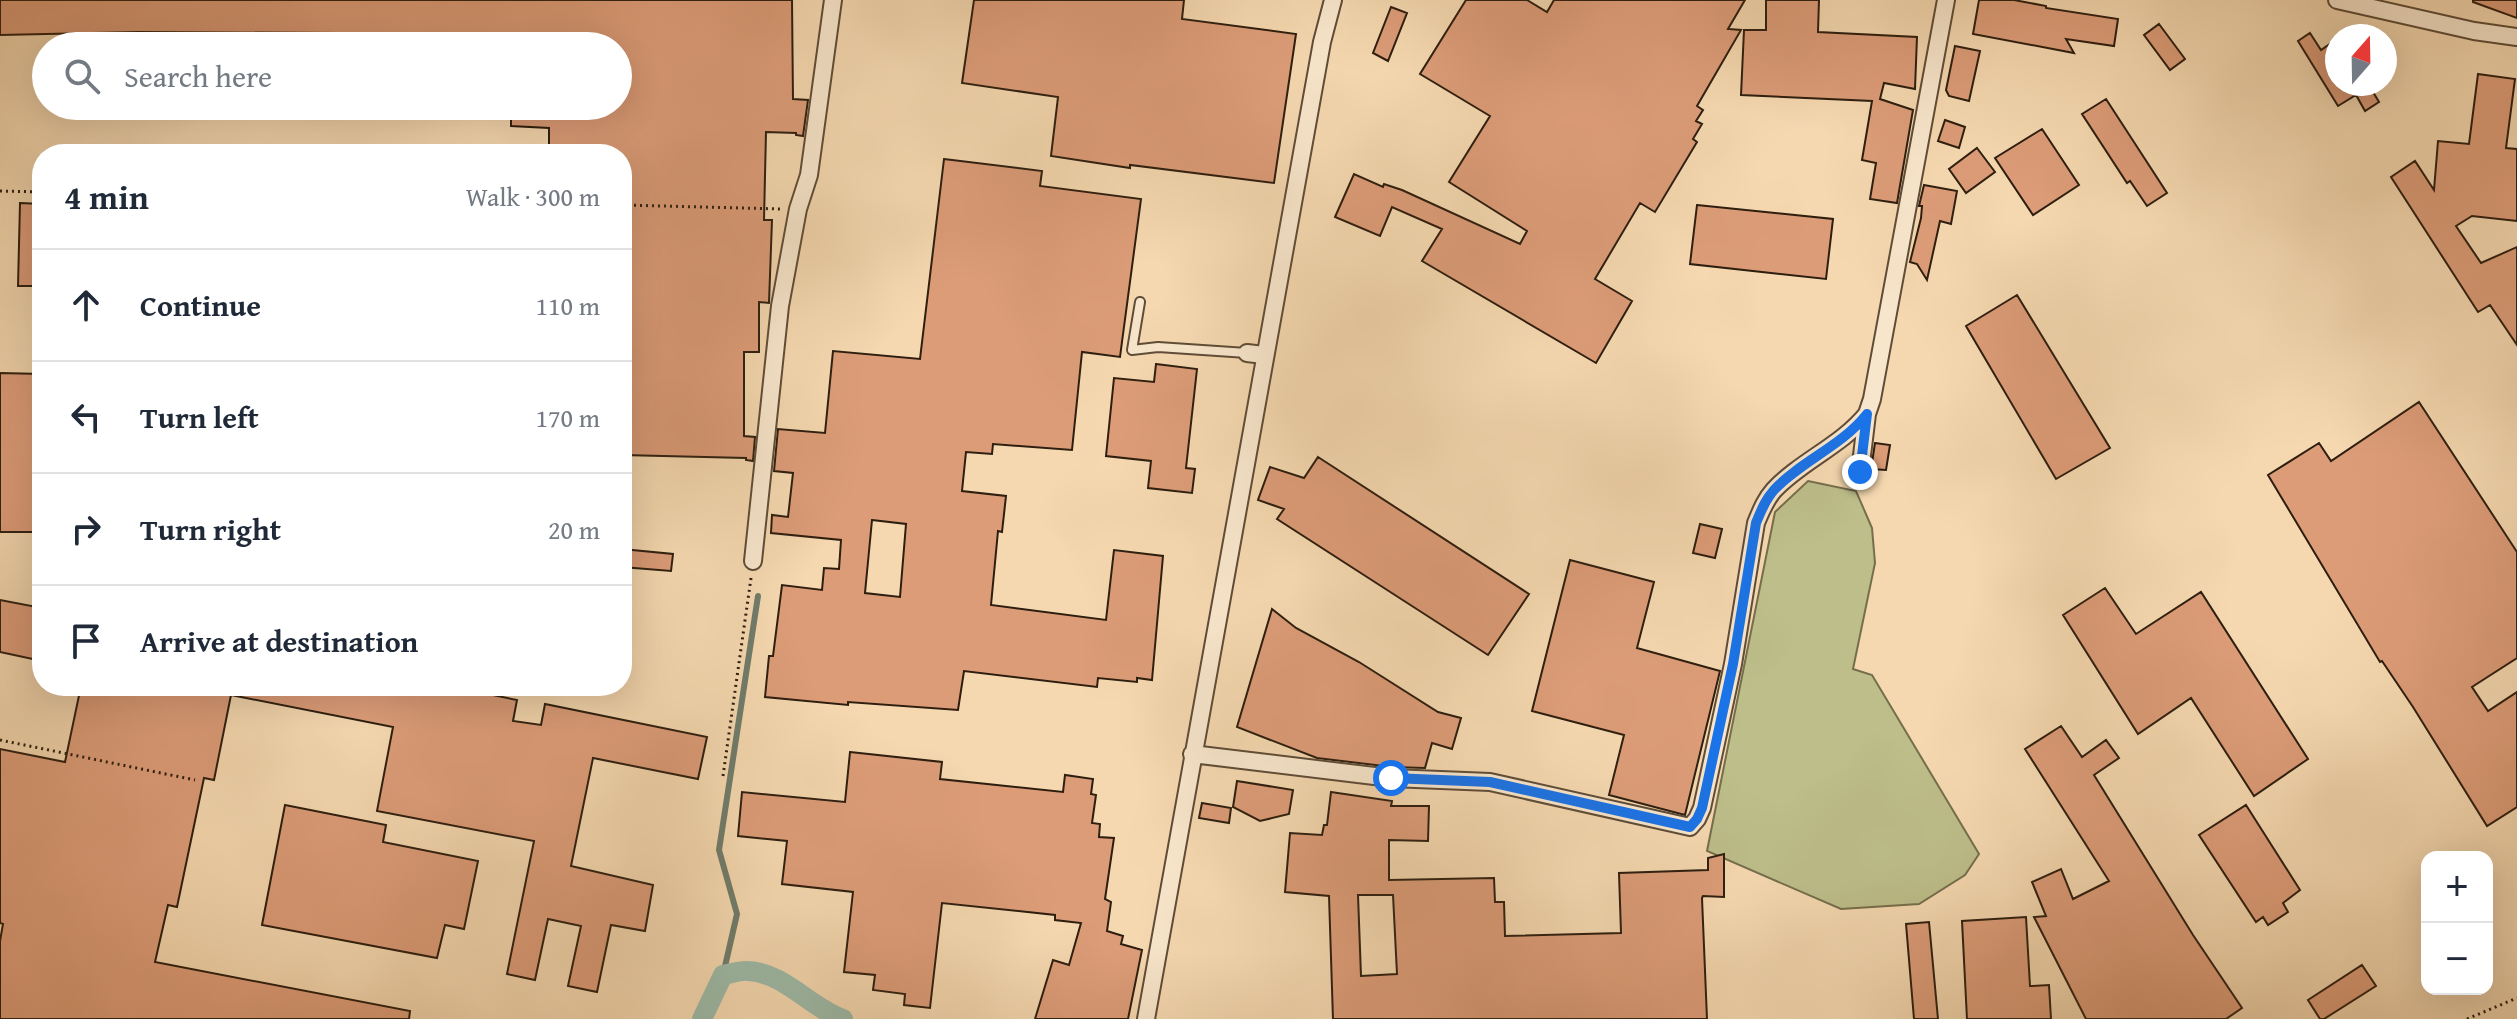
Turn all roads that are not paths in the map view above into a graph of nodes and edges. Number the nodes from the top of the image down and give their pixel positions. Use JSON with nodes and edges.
{"nodes":[{"id":1,"x":833,"y":0,"type":"edge"},
{"id":2,"x":1333,"y":0,"type":"edge"},
{"id":3,"x":1946,"y":0,"type":"edge"},
{"id":4,"x":2337,"y":0,"type":"edge"},
{"id":5,"x":2517,"y":37,"type":"edge"},
{"id":6,"x":1140,"y":302,"type":"dead end"},
{"id":7,"x":1256,"y":354,"type":"junction"},
{"id":8,"x":1867,"y":414,"type":"junction"},
{"id":9,"x":1860,"y":472,"type":"dead end"},
{"id":10,"x":753,"y":561,"type":"road end"},
{"id":11,"x":1192,"y":754,"type":"junction"},
{"id":12,"x":1146,"y":1019,"type":"edge"}],
"edges":[{"from":1,"to":10,"type":"street"},
{"from":2,"to":7,"type":"street"},
{"from":3,"to":8,"type":"street"},
{"from":4,"to":5,"type":"street"},
{"from":6,"to":7,"type":"lane"},
{"from":7,"to":11,"type":"street"},
{"from":8,"to":9,"type":"street"},
{"from":8,"to":11,"type":"street"},
{"from":11,"to":12,"type":"street"}]}
